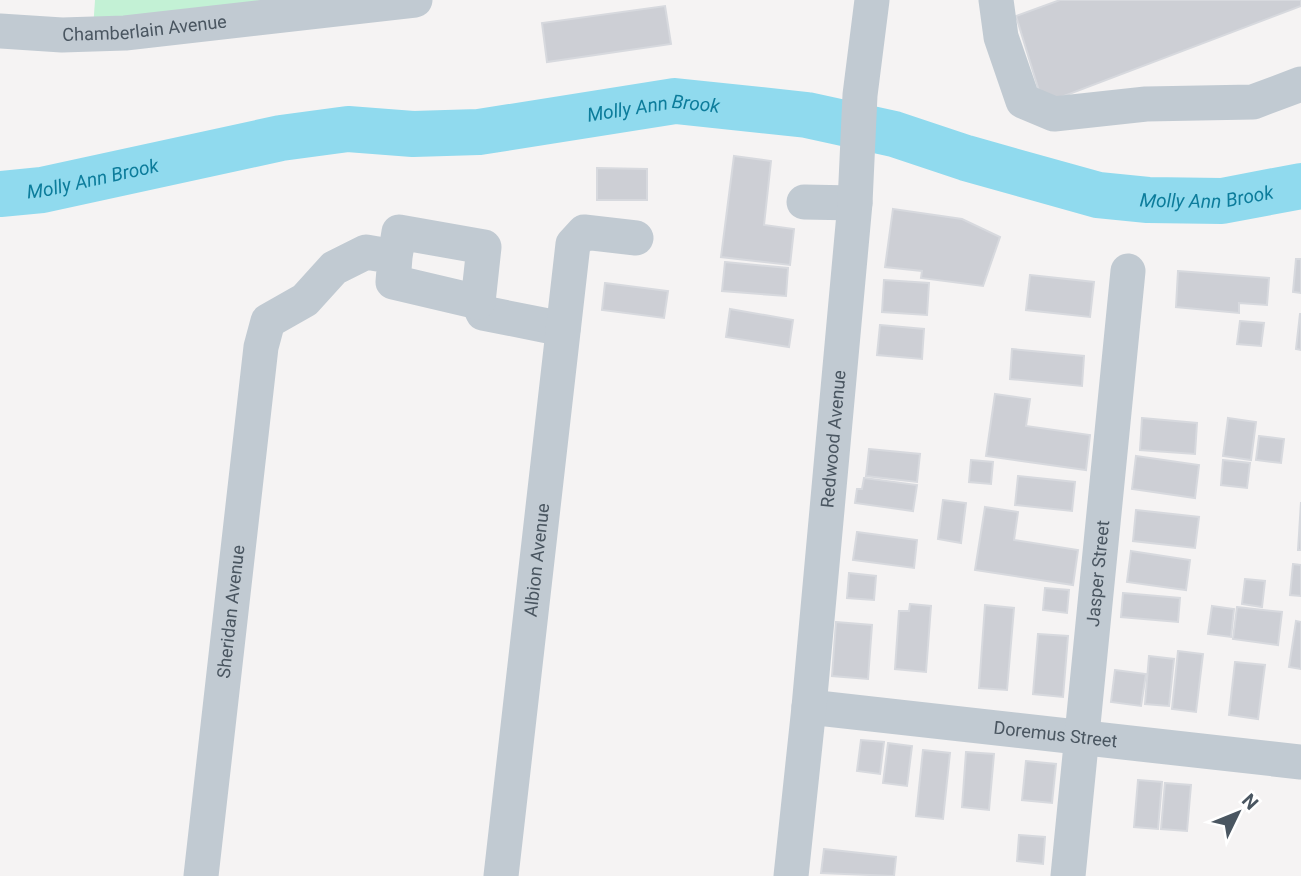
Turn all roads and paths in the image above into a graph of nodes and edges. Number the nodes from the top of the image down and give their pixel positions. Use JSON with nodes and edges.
{"nodes":[{"id":1,"x":415,"y":0,"type":"edge"},
{"id":2,"x":872,"y":0,"type":"edge"},
{"id":3,"x":996,"y":0,"type":"edge"},
{"id":4,"x":0,"y":31,"type":"edge"},
{"id":5,"x":1301,"y":84,"type":"edge"},
{"id":6,"x":804,"y":202,"type":"dead end"},
{"id":7,"x":855,"y":203,"type":"junction"},
{"id":8,"x":636,"y":238,"type":"dead end"},
{"id":9,"x":395,"y":257,"type":"junction"},
{"id":10,"x":1128,"y":271,"type":"dead end"},
{"id":11,"x":478,"y":302,"type":"junction"},
{"id":12,"x":563,"y":329,"type":"junction"},
{"id":13,"x":809,"y":707,"type":"junction"},
{"id":14,"x":1082,"y":737,"type":"junction"},
{"id":15,"x":1301,"y":762,"type":"edge"},
{"id":16,"x":201,"y":876,"type":"edge"},
{"id":17,"x":501,"y":876,"type":"edge"},
{"id":18,"x":791,"y":876,"type":"edge"},
{"id":19,"x":1068,"y":876,"type":"edge"}],
"edges":[{"from":1,"to":4,"type":"street","name":"Chamberlain Avenue"},
{"from":2,"to":7,"type":"street","name":"Redwood Avenue"},
{"from":3,"to":5,"type":"street"},
{"from":6,"to":7,"type":"street"},
{"from":7,"to":13,"type":"street","name":"Redwood Avenue"},
{"from":8,"to":12,"type":"street","name":"Albion Avenue"},
{"from":9,"to":11,"type":"street"},
{"from":9,"to":11,"type":"street"},
{"from":9,"to":16,"type":"street","name":"Sheridan Avenue"},
{"from":10,"to":14,"type":"street","name":"Jasper Street"},
{"from":11,"to":12,"type":"street"},
{"from":12,"to":17,"type":"street","name":"Albion Avenue"},
{"from":13,"to":14,"type":"street","name":"Doremus Street"},
{"from":13,"to":18,"type":"street","name":"Redwood Avenue"},
{"from":14,"to":15,"type":"street","name":"Doremus Street"},
{"from":14,"to":19,"type":"street","name":"Jasper Street"}]}
